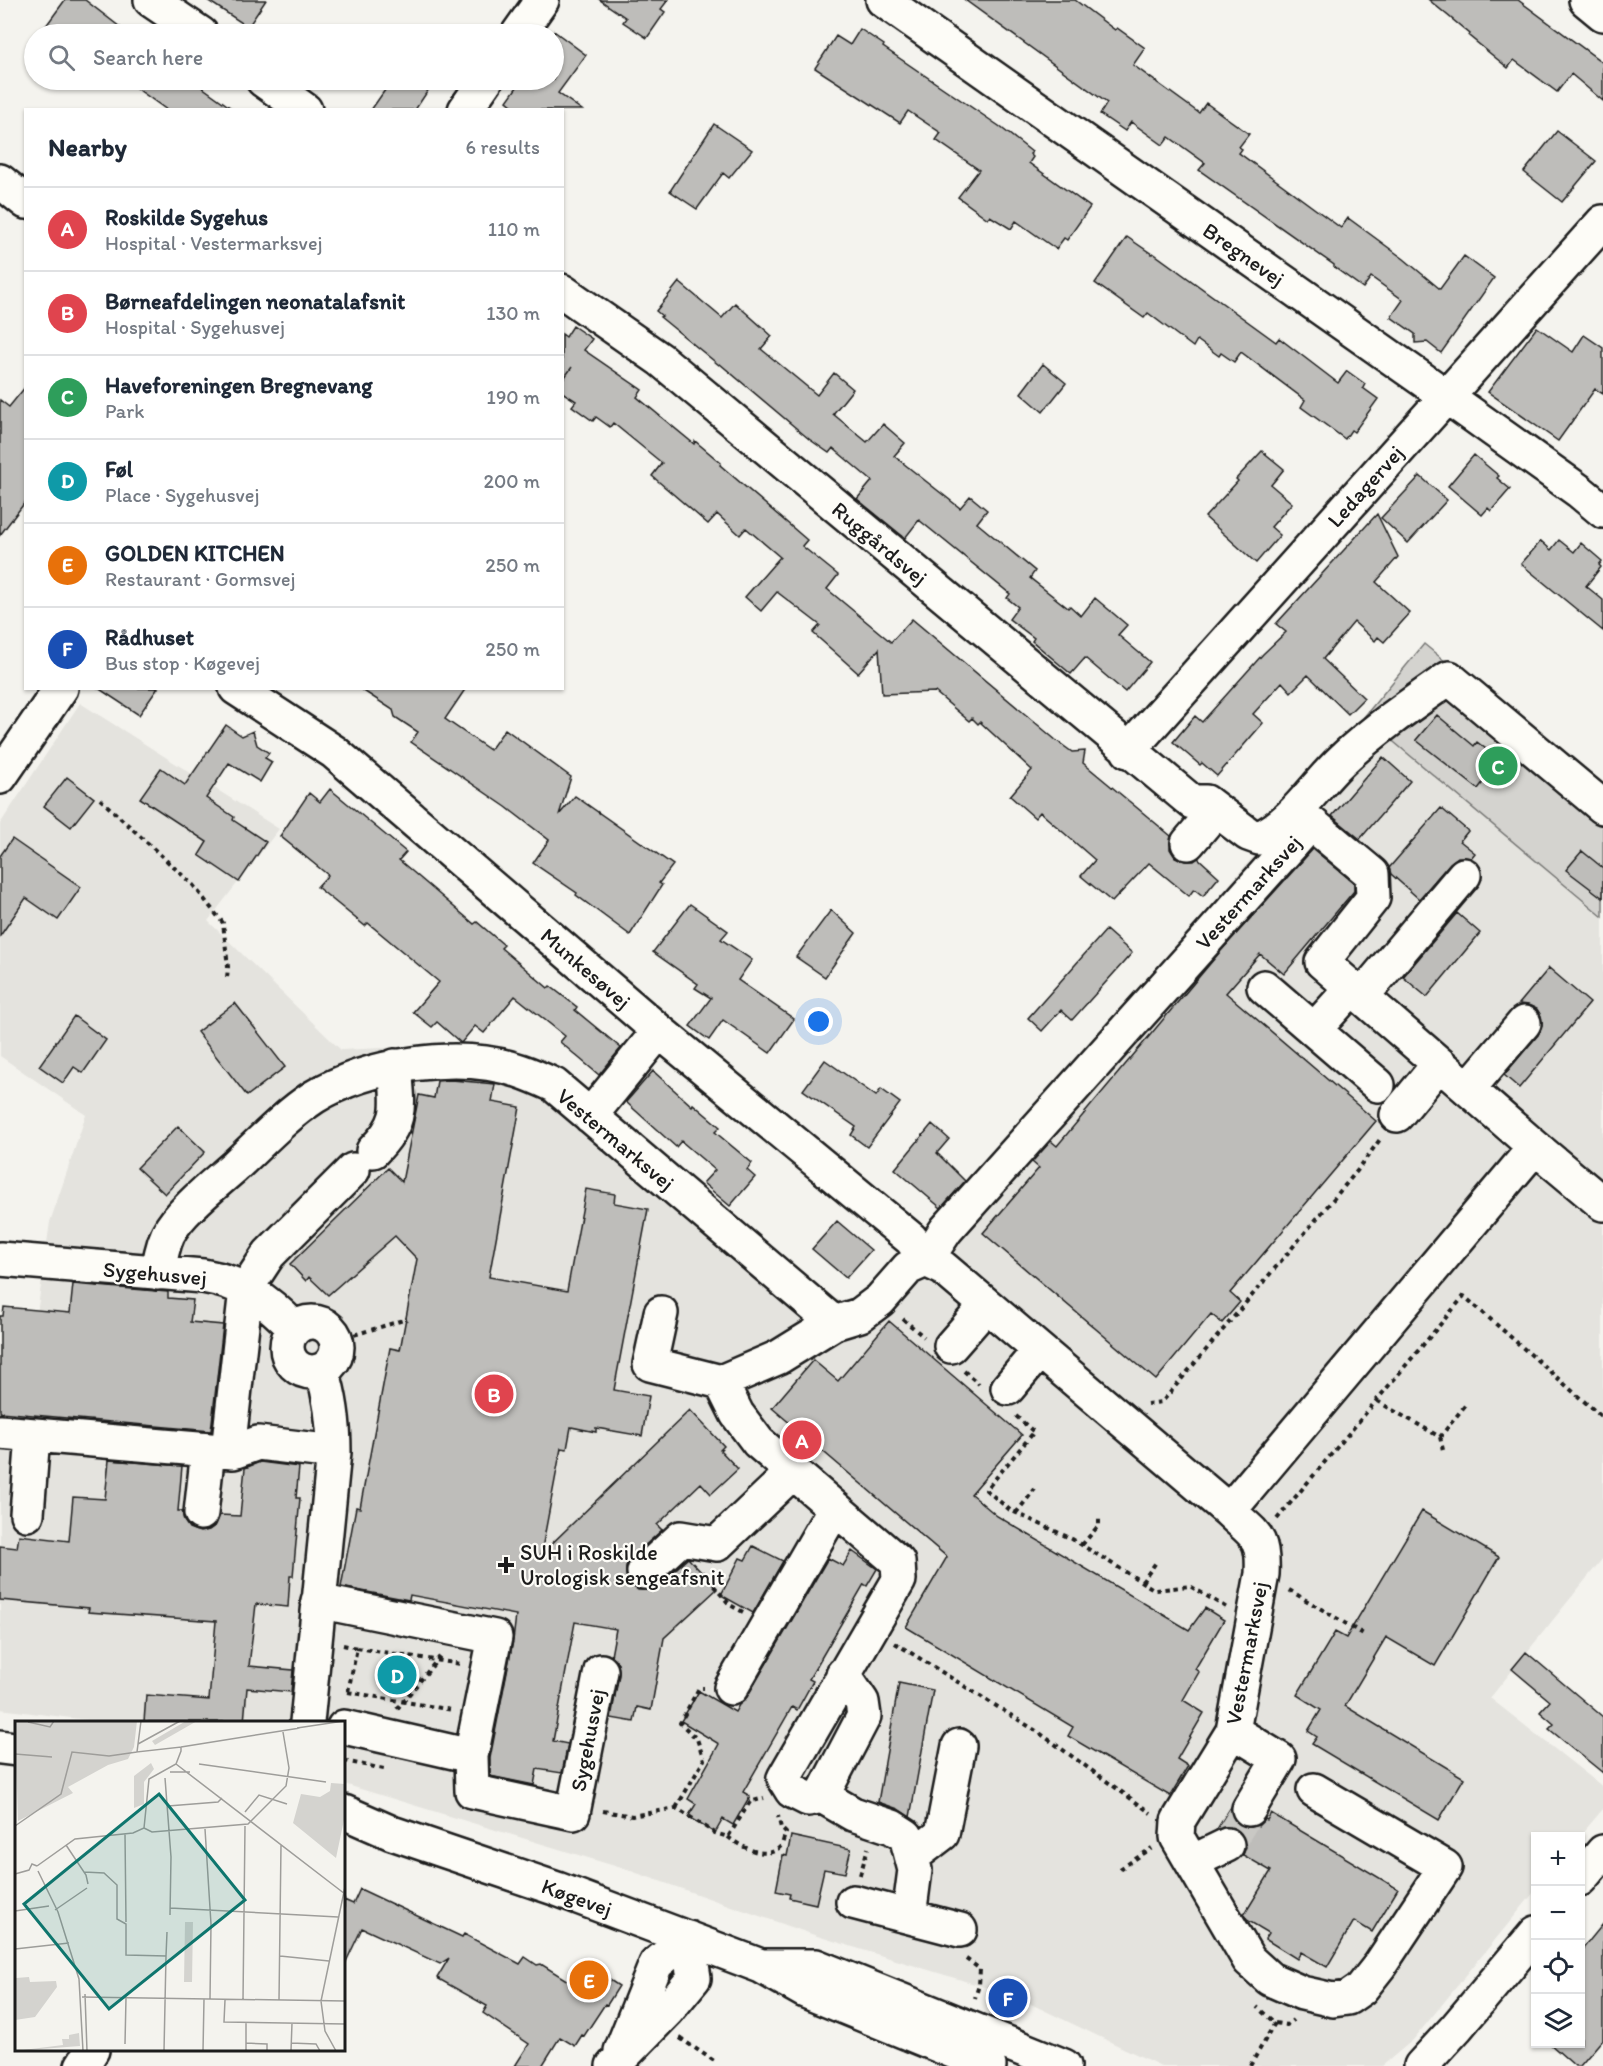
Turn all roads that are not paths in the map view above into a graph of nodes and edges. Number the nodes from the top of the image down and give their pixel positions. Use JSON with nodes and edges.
{"nodes":[{"id":1,"x":542,"y":0,"type":"edge"},
{"id":2,"x":883,"y":0,"type":"edge"},
{"id":3,"x":1586,"y":0,"type":"edge"},
{"id":4,"x":165,"y":4,"type":"edge"},
{"id":5,"x":1603,"y":14,"type":"edge"},
{"id":6,"x":189,"y":24,"type":"edge"},
{"id":7,"x":525,"y":24,"type":"edge"},
{"id":8,"x":277,"y":90,"type":"edge"},
{"id":9,"x":479,"y":90,"type":"edge"},
{"id":10,"x":302,"y":108,"type":"edge"},
{"id":11,"x":466,"y":108,"type":"edge"},
{"id":12,"x":0,"y":181,"type":"edge"},
{"id":13,"x":24,"y":200,"type":"edge"},
{"id":14,"x":1603,"y":222,"type":"edge"},
{"id":15,"x":564,"y":292,"type":"edge"},
{"id":16,"x":1446,"y":396,"type":"junction"},
{"id":17,"x":1603,"y":510,"type":"edge"},
{"id":18,"x":60,"y":690,"type":"edge"},
{"id":19,"x":239,"y":690,"type":"edge"},
{"id":20,"x":1128,"y":751,"type":"junction"},
{"id":21,"x":0,"y":777,"type":"edge"},
{"id":22,"x":1603,"y":807,"type":"edge"},
{"id":23,"x":1464,"y":875,"type":"dead end"},
{"id":24,"x":1264,"y":987,"type":"dead end"},
{"id":25,"x":1357,"y":992,"type":"junction"},
{"id":26,"x":1524,"y":1023,"type":"dead end"},
{"id":27,"x":1314,"y":1030,"type":"junction"},
{"id":28,"x":659,"y":1031,"type":"junction"},
{"id":29,"x":1439,"y":1064,"type":"junction"},
{"id":30,"x":395,"y":1065,"type":"junction"},
{"id":31,"x":1378,"y":1085,"type":"dead end"},
{"id":32,"x":1467,"y":1089,"type":"junction"},
{"id":33,"x":1397,"y":1115,"type":"road end"},
{"id":34,"x":590,"y":1116,"type":"junction"},
{"id":35,"x":1535,"y":1147,"type":"junction"},
{"id":36,"x":1603,"y":1204,"type":"edge"},
{"id":37,"x":0,"y":1259,"type":"edge"},
{"id":38,"x":926,"y":1260,"type":"junction"},
{"id":39,"x":158,"y":1273,"type":"junction"},
{"id":40,"x":246,"y":1289,"type":"junction"},
{"id":41,"x":986,"y":1306,"type":"junction"},
{"id":42,"x":661,"y":1313,"type":"dead end"},
{"id":43,"x":834,"y":1323,"type":"junction"},
{"id":44,"x":294,"y":1328,"type":"junction"},
{"id":45,"x":1039,"y":1351,"type":"junction"},
{"id":46,"x":947,"y":1352,"type":"road end"},
{"id":47,"x":322,"y":1370,"type":"junction"},
{"id":48,"x":721,"y":1382,"type":"junction"},
{"id":49,"x":1000,"y":1395,"type":"road end"},
{"id":50,"x":0,"y":1432,"type":"edge"},
{"id":51,"x":33,"y":1435,"type":"junction"},
{"id":52,"x":218,"y":1451,"type":"junction"},
{"id":53,"x":334,"y":1452,"type":"junction"},
{"id":54,"x":793,"y":1472,"type":"junction"},
{"id":55,"x":836,"y":1508,"type":"junction"},
{"id":56,"x":1229,"y":1511,"type":"junction"},
{"id":57,"x":201,"y":1513,"type":"dead end"},
{"id":58,"x":27,"y":1514,"type":"dead end"},
{"id":59,"x":644,"y":1572,"type":"dead end"},
{"id":60,"x":332,"y":1603,"type":"junction"},
{"id":61,"x":601,"y":1671,"type":"dead end"},
{"id":62,"x":731,"y":1688,"type":"road end"},
{"id":63,"x":345,"y":1715,"type":"edge"},
{"id":64,"x":312,"y":1721,"type":"edge"},
{"id":65,"x":1233,"y":1731,"type":"junction"},
{"id":66,"x":959,"y":1746,"type":"dead end"},
{"id":67,"x":0,"y":1747,"type":"edge"},
{"id":68,"x":15,"y":1749,"type":"edge"},
{"id":69,"x":471,"y":1756,"type":"junction"},
{"id":70,"x":1314,"y":1790,"type":"dead end"},
{"id":71,"x":1249,"y":1809,"type":"tunnel mouth"},
{"id":72,"x":345,"y":1812,"type":"edge"},
{"id":73,"x":345,"y":1830,"type":"edge"},
{"id":74,"x":392,"y":1833,"type":"junction"},
{"id":75,"x":1182,"y":1840,"type":"junction"},
{"id":76,"x":1227,"y":1845,"type":"dead end"},
{"id":77,"x":1603,"y":1852,"type":"edge"},
{"id":78,"x":912,"y":1857,"type":"junction"},
{"id":79,"x":1585,"y":1874,"type":"edge"},
{"id":80,"x":853,"y":1902,"type":"road end"},
{"id":81,"x":909,"y":1916,"type":"junction"},
{"id":82,"x":960,"y":1930,"type":"dead end"},
{"id":83,"x":688,"y":1938,"type":"junction"},
{"id":84,"x":1531,"y":1939,"type":"edge"},
{"id":85,"x":761,"y":1966,"type":"junction"},
{"id":86,"x":91,"y":2051,"type":"edge"},
{"id":87,"x":615,"y":2063,"type":"edge"},
{"id":88,"x":82,"y":2066,"type":"edge"},
{"id":89,"x":989,"y":2066,"type":"edge"},
{"id":90,"x":1064,"y":2066,"type":"edge"},
{"id":91,"x":1421,"y":2066,"type":"edge"}],
"edges":[{"from":1,"to":7,"type":"street"},
{"from":2,"to":16,"type":"street","name":"Bregnevej"},
{"from":3,"to":5,"type":"street"},
{"from":4,"to":6,"type":"street"},
{"from":8,"to":10,"type":"street"},
{"from":9,"to":11,"type":"street"},
{"from":12,"to":13,"type":"street"},
{"from":14,"to":16,"type":"street","name":"Ledagervej"},
{"from":15,"to":20,"type":"street","name":"Ruggårdsvej"},
{"from":16,"to":17,"type":"street","name":"Bregnevej"},
{"from":16,"to":20,"type":"street","name":"Ledagervej"},
{"from":18,"to":21,"type":"street"},
{"from":19,"to":28,"type":"street","name":"Munkesøvej"},
{"from":20,"to":22,"type":"street","name":"Ruggårdsvej"},
{"from":23,"to":25,"type":"street"},
{"from":24,"to":27,"type":"street"},
{"from":25,"to":27,"type":"street"},
{"from":25,"to":29,"type":"street","name":"Vestermarksvej"},
{"from":25,"to":38,"type":"street","name":"Vestermarksvej"},
{"from":26,"to":32,"type":"street"},
{"from":27,"to":31,"type":"street"},
{"from":28,"to":34,"type":"street"},
{"from":28,"to":38,"type":"street","name":"Munkesøvej"},
{"from":29,"to":32,"type":"street","name":"Vestermarksvej"},
{"from":29,"to":33,"type":"street"},
{"from":30,"to":34,"type":"street","name":"Vestermarksvej"},
{"from":30,"to":39,"type":"street","name":"Vestermarksvej"},
{"from":30,"to":40,"type":"street"},
{"from":32,"to":35,"type":"street","name":"Vestermarksvej"},
{"from":34,"to":43,"type":"street","name":"Vestermarksvej"},
{"from":35,"to":36,"type":"street","name":"Vestermarksvej"},
{"from":35,"to":56,"type":"street"},
{"from":37,"to":39,"type":"street","name":"Sygehusvej"},
{"from":38,"to":41,"type":"street"},
{"from":38,"to":43,"type":"street","name":"Vestermarksvej"},
{"from":39,"to":40,"type":"street","name":"Sygehusvej"},
{"from":40,"to":44,"type":"street","name":"Sygehusvej"},
{"from":40,"to":52,"type":"street"},
{"from":41,"to":45,"type":"street"},
{"from":41,"to":46,"type":"street"},
{"from":42,"to":48,"type":"street"},
{"from":43,"to":48,"type":"street","name":"Vestermarksvej"},
{"from":44,"to":47,"type":"street"},
{"from":44,"to":47,"type":"street"},
{"from":45,"to":49,"type":"street"},
{"from":45,"to":56,"type":"street"},
{"from":47,"to":53,"type":"street"},
{"from":48,"to":54,"type":"street"},
{"from":50,"to":51,"type":"street"},
{"from":51,"to":52,"type":"street"},
{"from":51,"to":58,"type":"street"},
{"from":52,"to":53,"type":"street"},
{"from":52,"to":57,"type":"street"},
{"from":53,"to":60,"type":"street"},
{"from":54,"to":55,"type":"street"},
{"from":54,"to":59,"type":"street"},
{"from":55,"to":62,"type":"street"},
{"from":55,"to":78,"type":"street"},
{"from":56,"to":65,"type":"street","name":"Vestermarksvej"},
{"from":60,"to":64,"type":"street"},
{"from":60,"to":69,"type":"street","name":"Sygehusvej"},
{"from":61,"to":69,"type":"street","name":"Sygehusvej"},
{"from":63,"to":69,"type":"street"},
{"from":65,"to":71,"type":"street"},
{"from":65,"to":75,"type":"street","name":"Vestermarksvej"},
{"from":66,"to":78,"type":"street"},
{"from":67,"to":68,"type":"street"},
{"from":70,"to":75,"type":"street"},
{"from":72,"to":74,"type":"street","name":"Køgevej"},
{"from":73,"to":74,"type":"street","name":"Køgevej"},
{"from":74,"to":83,"type":"street","name":"Køgevej"},
{"from":75,"to":76,"type":"street"},
{"from":77,"to":79,"type":"street"},
{"from":78,"to":81,"type":"street"},
{"from":80,"to":81,"type":"street"},
{"from":81,"to":82,"type":"street"},
{"from":83,"to":85,"type":"street","name":"Køgevej"},
{"from":83,"to":87,"type":"street"},
{"from":83,"to":87,"type":"street"},
{"from":84,"to":91,"type":"street"},
{"from":85,"to":89,"type":"street","name":"Køgevej"},
{"from":85,"to":90,"type":"street","name":"Køgevej"},
{"from":86,"to":88,"type":"street"}]}
